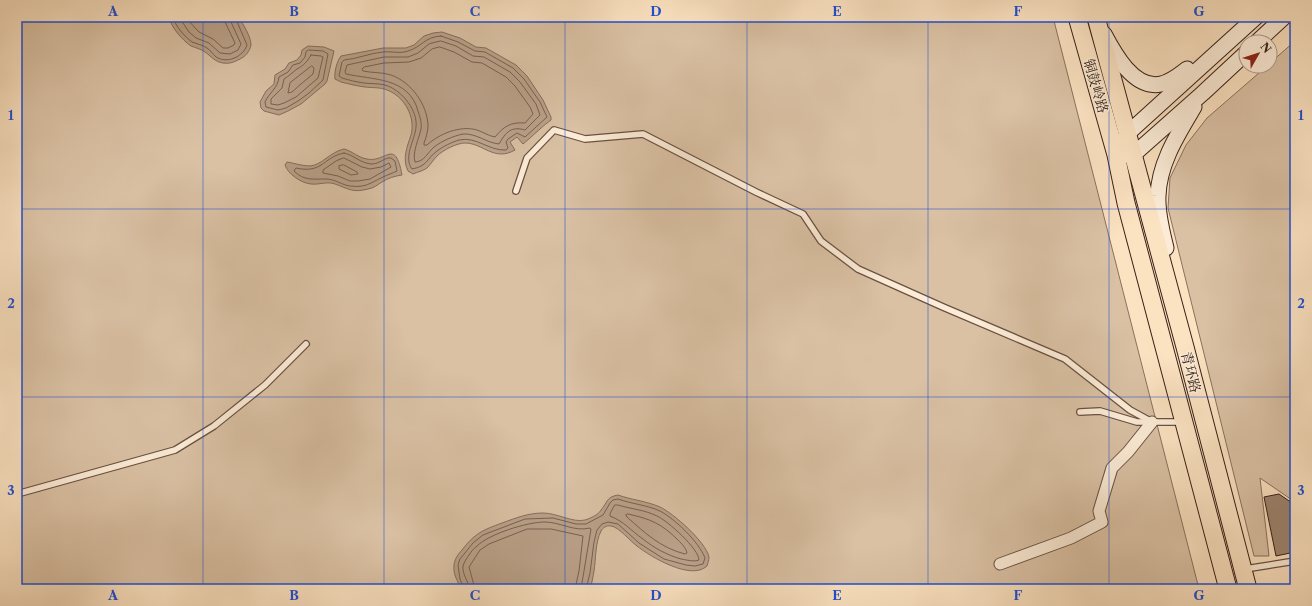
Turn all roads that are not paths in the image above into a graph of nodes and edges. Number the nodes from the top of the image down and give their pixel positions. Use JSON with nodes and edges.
{"nodes":[{"id":1,"x":1077,"y":17,"type":"edge"},
{"id":2,"x":1096,"y":17,"type":"edge"},
{"id":3,"x":1244,"y":17,"type":"edge"},
{"id":4,"x":1256,"y":17,"type":"edge"},
{"id":5,"x":1284,"y":17,"type":"edge"},
{"id":6,"x":1266,"y":34,"type":"edge"},
{"id":7,"x":1238,"y":60,"type":"edge"},
{"id":8,"x":1203,"y":93,"type":"junction"},
{"id":9,"x":1127,"y":134,"type":"junction"},
{"id":10,"x":1116,"y":155,"type":"junction"},
{"id":11,"x":1133,"y":155,"type":"junction"},
{"id":12,"x":516,"y":191,"type":"dead end"},
{"id":13,"x":306,"y":344,"type":"dead end"},
{"id":14,"x":1184,"y":347,"type":"junction"},
{"id":15,"x":1080,"y":412,"type":"dead end"},
{"id":16,"x":1152,"y":422,"type":"junction"},
{"id":17,"x":1184,"y":422,"type":"junction"},
{"id":18,"x":17,"y":494,"type":"edge"},
{"id":19,"x":1295,"y":561,"type":"edge"},
{"id":20,"x":1000,"y":564,"type":"dead end"},
{"id":21,"x":1242,"y":569,"type":"junction"},
{"id":22,"x":1228,"y":589,"type":"edge"},
{"id":23,"x":1248,"y":589,"type":"edge"}],
"edges":[{"from":1,"to":10,"type":"main road","name":"铜鼓岭路"},
{"from":2,"to":3,"type":"main road"},
{"from":2,"to":9,"type":"main road","name":"铜鼓岭路"},
{"from":4,"to":9,"type":"main road"},
{"from":5,"to":6,"type":"main road"},
{"from":7,"to":8,"type":"main road"},
{"from":8,"to":11,"type":"main road"},
{"from":8,"to":14,"type":"main road"},
{"from":9,"to":10,"type":"main road"},
{"from":9,"to":11,"type":"main road","name":"青环路"},
{"from":10,"to":11,"type":"main road"},
{"from":10,"to":17,"type":"main road","name":"青环路"},
{"from":11,"to":14,"type":"main road","name":"青环路"},
{"from":12,"to":16,"type":"lane"},
{"from":13,"to":18,"type":"lane"},
{"from":14,"to":21,"type":"main road","name":"青环路"},
{"from":15,"to":16,"type":"lane"},
{"from":16,"to":17,"type":"lane"},
{"from":16,"to":20,"type":"street"},
{"from":17,"to":22,"type":"main road","name":"青环路"},
{"from":19,"to":21,"type":"lane"},
{"from":21,"to":23,"type":"main road","name":"青环路"}]}
